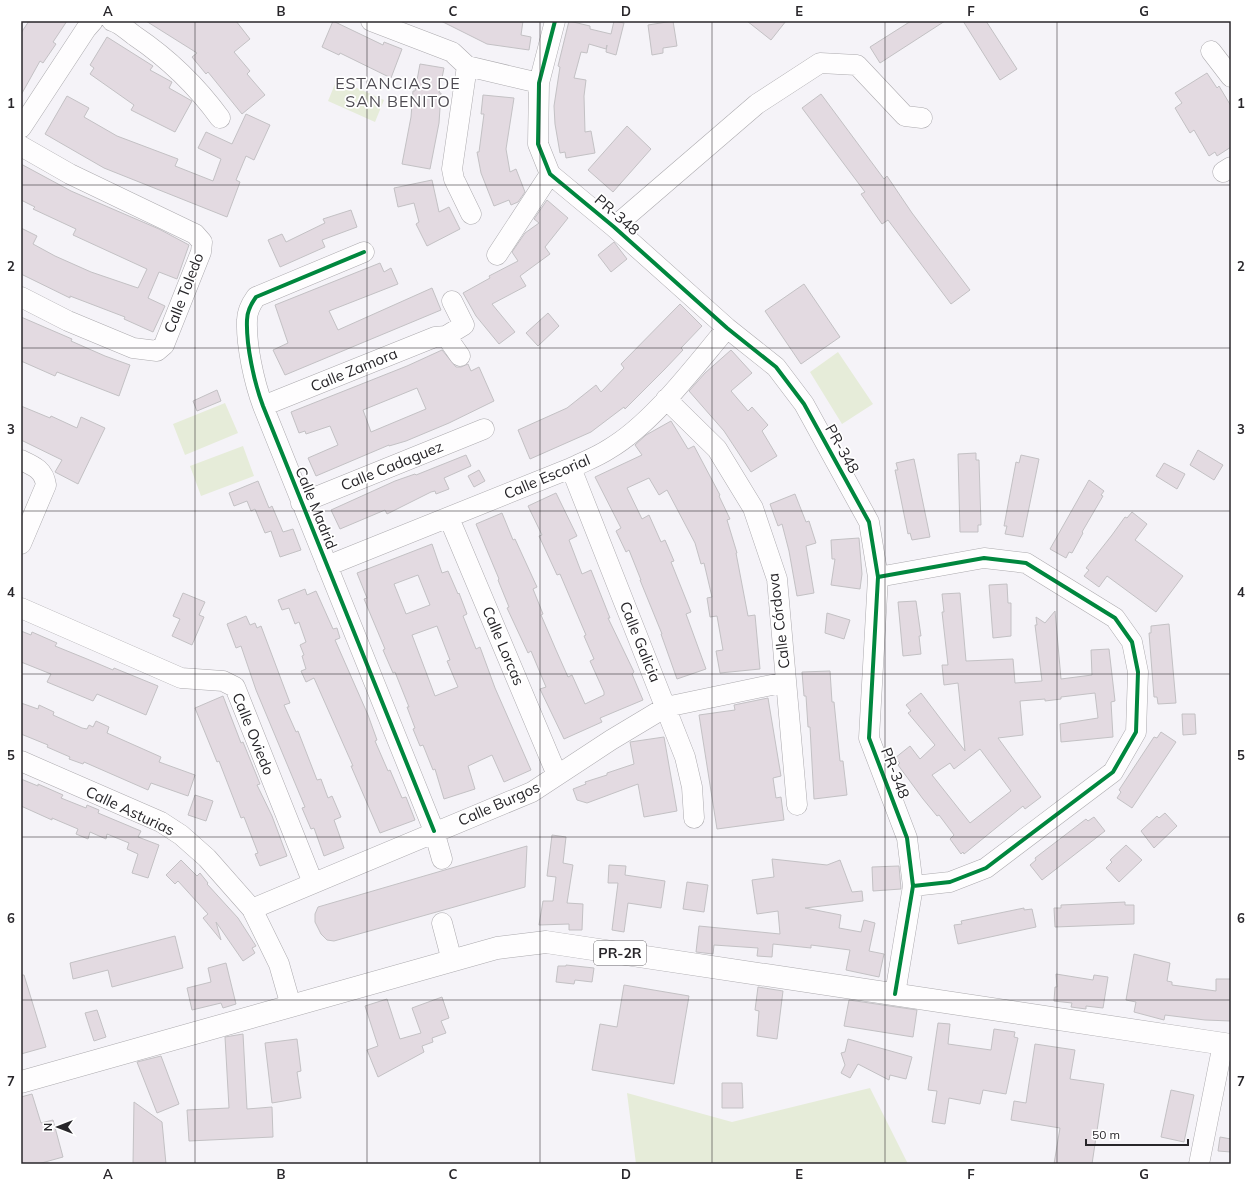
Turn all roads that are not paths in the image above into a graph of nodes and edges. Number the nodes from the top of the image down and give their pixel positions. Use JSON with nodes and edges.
{"nodes":[{"id":1,"x":94,"y":21,"type":"edge"},
{"id":2,"x":112,"y":21,"type":"edge"},
{"id":3,"x":371,"y":21,"type":"edge"},
{"id":4,"x":555,"y":21,"type":"edge"},
{"id":5,"x":1211,"y":51,"type":"dead end"},
{"id":6,"x":467,"y":66,"type":"junction"},
{"id":7,"x":1231,"y":77,"type":"edge"},
{"id":8,"x":540,"y":83,"type":"junction"},
{"id":9,"x":220,"y":118,"type":"dead end"},
{"id":10,"x":922,"y":118,"type":"dead end"},
{"id":11,"x":21,"y":128,"type":"edge"},
{"id":12,"x":21,"y":146,"type":"edge"},
{"id":13,"x":550,"y":174,"type":"junction"},
{"id":14,"x":472,"y":214,"type":"dead end"},
{"id":15,"x":614,"y":227,"type":"junction"},
{"id":16,"x":364,"y":252,"type":"dead end"},
{"id":17,"x":497,"y":255,"type":"dead end"},
{"id":18,"x":21,"y":297,"type":"edge"},
{"id":19,"x":452,"y":301,"type":"dead end"},
{"id":20,"x":727,"y":328,"type":"junction"},
{"id":21,"x":446,"y":336,"type":"junction"},
{"id":22,"x":460,"y":356,"type":"dead end"},
{"id":23,"x":666,"y":399,"type":"junction"},
{"id":24,"x":262,"y":406,"type":"junction"},
{"id":25,"x":484,"y":429,"type":"dead end"},
{"id":26,"x":21,"y":460,"type":"edge"},
{"id":27,"x":571,"y":468,"type":"junction"},
{"id":28,"x":301,"y":503,"type":"junction"},
{"id":29,"x":449,"y":518,"type":"junction"},
{"id":30,"x":21,"y":544,"type":"edge"},
{"id":31,"x":327,"y":566,"type":"junction"},
{"id":32,"x":878,"y":577,"type":"junction"},
{"id":33,"x":21,"y":608,"type":"edge"},
{"id":34,"x":786,"y":682,"type":"junction"},
{"id":35,"x":666,"y":707,"type":"junction"},
{"id":36,"x":21,"y":761,"type":"edge"},
{"id":37,"x":557,"y":775,"type":"junction"},
{"id":38,"x":797,"y":805,"type":"dead end"},
{"id":39,"x":694,"y":818,"type":"dead end"},
{"id":40,"x":434,"y":832,"type":"junction"},
{"id":41,"x":442,"y":859,"type":"dead end"},
{"id":42,"x":313,"y":883,"type":"junction"},
{"id":43,"x":913,"y":886,"type":"junction"},
{"id":44,"x":252,"y":909,"type":"junction"},
{"id":45,"x":442,"y":923,"type":"dead end"},
{"id":46,"x":452,"y":961,"type":"junction"},
{"id":47,"x":895,"y":994,"type":"junction"},
{"id":48,"x":291,"y":1006,"type":"junction"},
{"id":49,"x":1227,"y":1045,"type":"edge"},
{"id":50,"x":21,"y":1082,"type":"edge"},
{"id":51,"x":1199,"y":1164,"type":"edge"}],
"edges":[{"from":1,"to":11,"type":"street"},
{"from":2,"to":9,"type":"street"},
{"from":3,"to":6,"type":"street"},
{"from":4,"to":8,"type":"street","name":"PR-348","number":"PR-348"},
{"from":5,"to":7,"type":"street"},
{"from":6,"to":8,"type":"street"},
{"from":6,"to":14,"type":"street"},
{"from":8,"to":13,"type":"street","name":"PR-348","number":"PR-348"},
{"from":10,"to":15,"type":"street"},
{"from":12,"to":18,"type":"street","name":"Calle Toledo"},
{"from":13,"to":15,"type":"street","name":"PR-348","number":"PR-348"},
{"from":13,"to":17,"type":"street"},
{"from":15,"to":20,"type":"street","name":"PR-348","number":"PR-348"},
{"from":16,"to":24,"type":"street","name":"Calle Madrid"},
{"from":19,"to":21,"type":"street","name":"Calle Zamora"},
{"from":20,"to":23,"type":"street","name":"Calle Escorial"},
{"from":20,"to":32,"type":"street","name":"PR-348","number":"PR-348"},
{"from":21,"to":22,"type":"street"},
{"from":21,"to":24,"type":"street","name":"Calle Zamora"},
{"from":23,"to":27,"type":"street","name":"Calle Escorial"},
{"from":23,"to":34,"type":"street","name":"Calle Córdova"},
{"from":24,"to":28,"type":"street","name":"Calle Madrid"},
{"from":25,"to":28,"type":"street","name":"Calle Cadaguez"},
{"from":26,"to":30,"type":"street"},
{"from":27,"to":29,"type":"street","name":"Calle Escorial"},
{"from":27,"to":35,"type":"street","name":"Calle Galicia"},
{"from":28,"to":31,"type":"street","name":"Calle Madrid"},
{"from":29,"to":31,"type":"street","name":"Calle Escorial"},
{"from":29,"to":37,"type":"street","name":"Calle Lorcas"},
{"from":31,"to":40,"type":"street","name":"Calle Madrid"},
{"from":32,"to":43,"type":"street","name":"PR-348","number":"PR-348"},
{"from":32,"to":43,"type":"street"},
{"from":33,"to":42,"type":"street","name":"Calle Oviedo"},
{"from":34,"to":35,"type":"street","name":"Calle Burgos"},
{"from":34,"to":38,"type":"street","name":"Calle Córdova"},
{"from":35,"to":37,"type":"street","name":"Calle Burgos"},
{"from":35,"to":39,"type":"street","name":"Calle Galicia"},
{"from":36,"to":44,"type":"street","name":"Calle Asturias"},
{"from":37,"to":40,"type":"street","name":"Calle Burgos"},
{"from":40,"to":41,"type":"street","name":"Calle Madrid"},
{"from":40,"to":42,"type":"street","name":"Calle Burgos"},
{"from":42,"to":44,"type":"street","name":"Calle Burgos"},
{"from":43,"to":47,"type":"street","name":"PR-348","number":"PR-348"},
{"from":44,"to":48,"type":"street","name":"Calle Asturias"},
{"from":45,"to":46,"type":"street"},
{"from":46,"to":47,"type":"main road","number":"PR-2R"},
{"from":46,"to":48,"type":"main road","number":"PR-2R"},
{"from":47,"to":49,"type":"main road","number":"PR-2R"},
{"from":48,"to":50,"type":"main road","number":"PR-2R"},
{"from":49,"to":51,"type":"street"}]}
